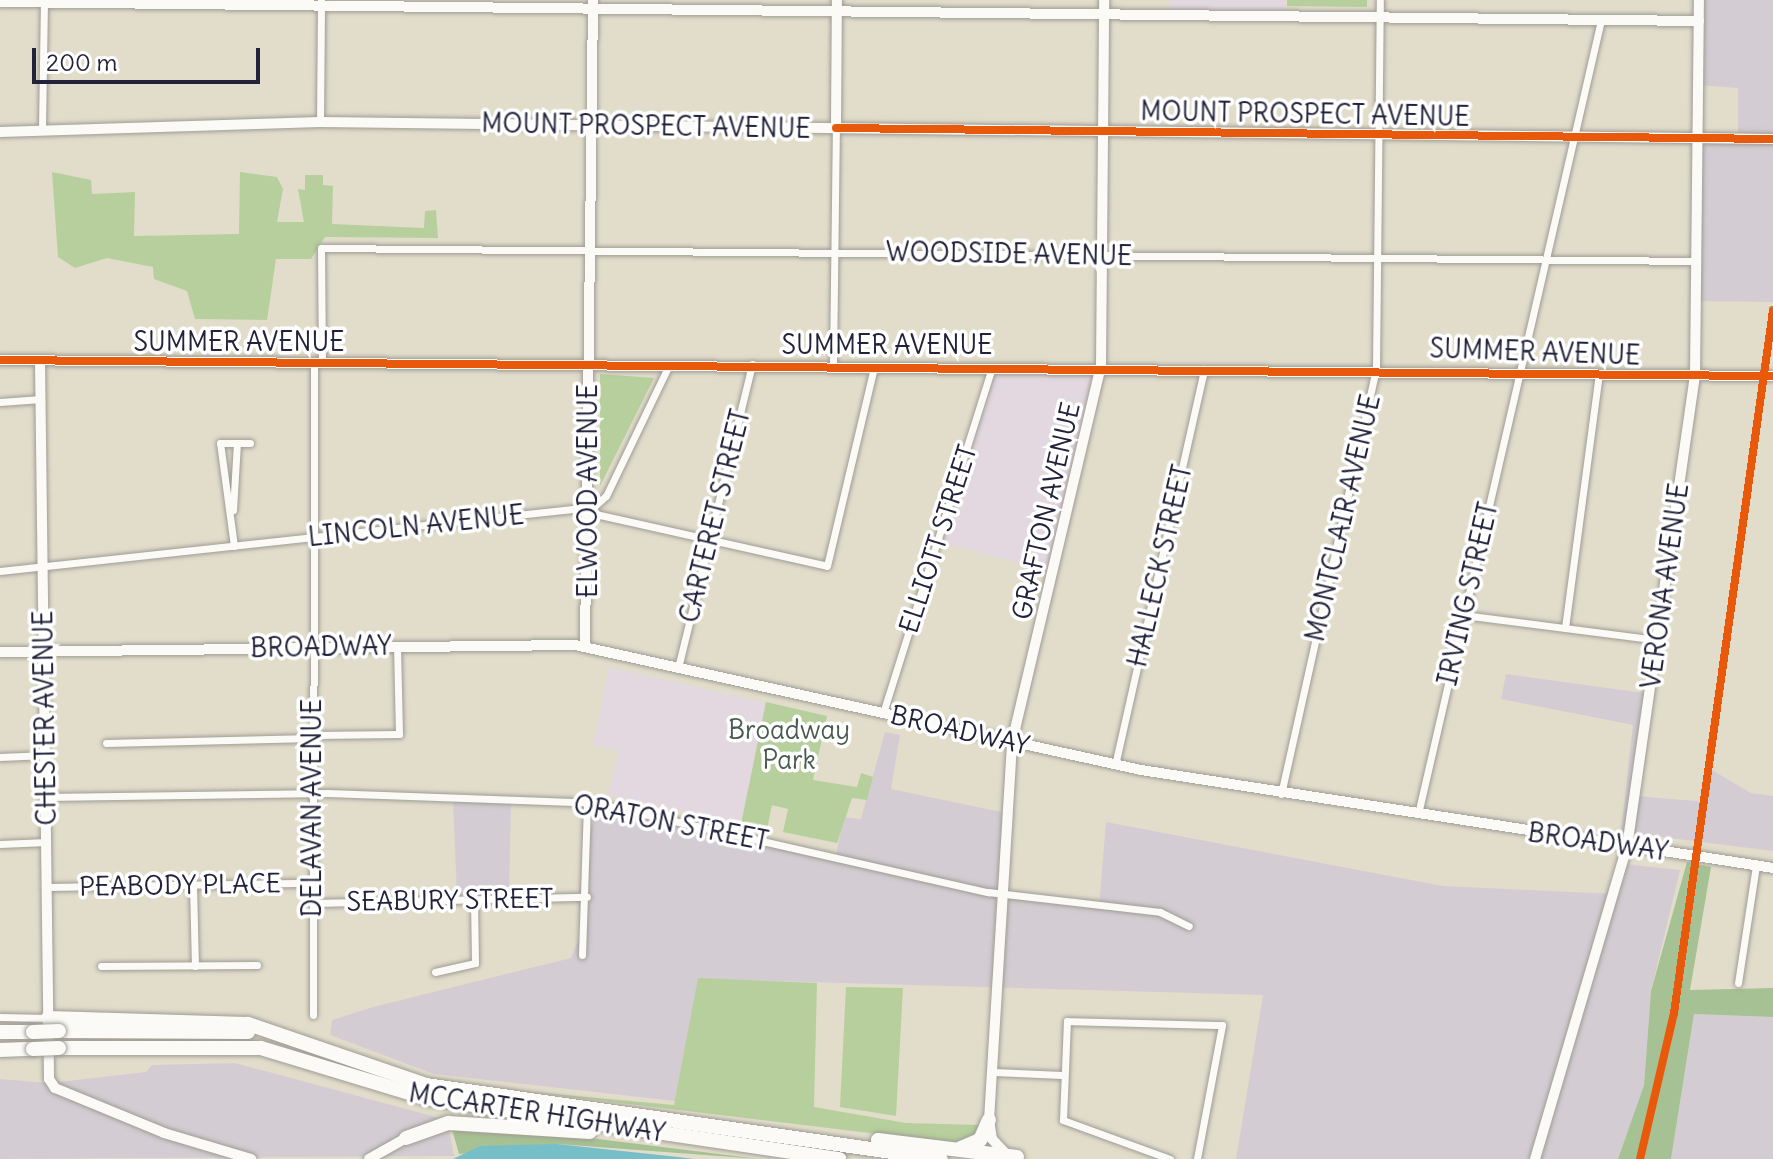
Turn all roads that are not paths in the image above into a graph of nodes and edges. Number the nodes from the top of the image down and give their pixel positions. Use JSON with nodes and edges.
{"nodes":[{"id":1,"x":1104,"y":0,"type":"edge"},
{"id":2,"x":1380,"y":0,"type":"edge"},
{"id":3,"x":1699,"y":0,"type":"edge"},
{"id":4,"x":44,"y":1,"type":"edge"},
{"id":5,"x":0,"y":2,"type":"edge"},
{"id":6,"x":321,"y":3,"type":"edge"},
{"id":7,"x":593,"y":4,"type":"edge"},
{"id":8,"x":837,"y":5,"type":"edge"},
{"id":9,"x":1104,"y":15,"type":"junction"},
{"id":10,"x":1380,"y":17,"type":"junction"},
{"id":11,"x":1601,"y":20,"type":"junction"},
{"id":12,"x":1699,"y":21,"type":"junction"},
{"id":13,"x":320,"y":122,"type":"junction"},
{"id":14,"x":592,"y":126,"type":"junction"},
{"id":15,"x":42,"y":128,"type":"junction"},
{"id":16,"x":836,"y":128,"type":"junction"},
{"id":17,"x":0,"y":132,"type":"edge"},
{"id":18,"x":1102,"y":132,"type":"junction"},
{"id":19,"x":1379,"y":134,"type":"junction"},
{"id":20,"x":1575,"y":138,"type":"junction"},
{"id":21,"x":1698,"y":138,"type":"junction"},
{"id":22,"x":1773,"y":139,"type":"edge"},
{"id":23,"x":321,"y":248,"type":"joint"},
{"id":24,"x":590,"y":250,"type":"junction"},
{"id":25,"x":833,"y":252,"type":"junction"},
{"id":26,"x":1101,"y":255,"type":"junction"},
{"id":27,"x":1376,"y":258,"type":"junction"},
{"id":28,"x":1545,"y":259,"type":"junction"},
{"id":29,"x":1696,"y":261,"type":"junction"},
{"id":30,"x":0,"y":360,"type":"edge"},
{"id":31,"x":40,"y":361,"type":"junction"},
{"id":32,"x":318,"y":362,"type":"junction"},
{"id":33,"x":589,"y":364,"type":"junction"},
{"id":34,"x":669,"y":364,"type":"junction"},
{"id":35,"x":752,"y":364,"type":"junction"},
{"id":36,"x":833,"y":365,"type":"junction"},
{"id":37,"x":875,"y":365,"type":"junction"},
{"id":38,"x":993,"y":366,"type":"junction"},
{"id":39,"x":1101,"y":366,"type":"junction"},
{"id":40,"x":1204,"y":367,"type":"junction"},
{"id":41,"x":1376,"y":368,"type":"junction"},
{"id":42,"x":1518,"y":372,"type":"junction"},
{"id":43,"x":1599,"y":374,"type":"junction"},
{"id":44,"x":1695,"y":376,"type":"junction"},
{"id":45,"x":1773,"y":376,"type":"edge"},
{"id":46,"x":41,"y":399,"type":"junction"},
{"id":47,"x":0,"y":402,"type":"edge"},
{"id":48,"x":237,"y":443,"type":"junction"},
{"id":49,"x":250,"y":443,"type":"dead end"},
{"id":50,"x":588,"y":512,"type":"junction"},
{"id":51,"x":233,"y":525,"type":"junction"},
{"id":52,"x":312,"y":537,"type":"junction"},
{"id":53,"x":708,"y":540,"type":"junction"},
{"id":54,"x":234,"y":546,"type":"junction"},
{"id":55,"x":44,"y":567,"type":"junction"},
{"id":56,"x":0,"y":571,"type":"edge"},
{"id":57,"x":1463,"y":615,"type":"junction"},
{"id":58,"x":1565,"y":628,"type":"junction"},
{"id":59,"x":1657,"y":640,"type":"junction"},
{"id":60,"x":397,"y":646,"type":"junction"},
{"id":61,"x":585,"y":646,"type":"junction"},
{"id":62,"x":312,"y":647,"type":"junction"},
{"id":63,"x":45,"y":651,"type":"junction"},
{"id":64,"x":0,"y":652,"type":"edge"},
{"id":65,"x":678,"y":668,"type":"junction"},
{"id":66,"x":883,"y":713,"type":"junction"},
{"id":67,"x":312,"y":737,"type":"junction"},
{"id":68,"x":1012,"y":742,"type":"junction"},
{"id":69,"x":106,"y":743,"type":"dead end"},
{"id":70,"x":46,"y":755,"type":"junction"},
{"id":71,"x":0,"y":757,"type":"edge"},
{"id":72,"x":1115,"y":765,"type":"junction"},
{"id":73,"x":312,"y":793,"type":"junction"},
{"id":74,"x":1281,"y":794,"type":"junction"},
{"id":75,"x":46,"y":797,"type":"junction"},
{"id":76,"x":587,"y":802,"type":"junction"},
{"id":77,"x":1418,"y":817,"type":"junction"},
{"id":78,"x":47,"y":842,"type":"junction"},
{"id":79,"x":0,"y":844,"type":"edge"},
{"id":80,"x":1627,"y":847,"type":"junction"},
{"id":81,"x":1756,"y":865,"type":"junction"},
{"id":82,"x":1773,"y":868,"type":"edge"},
{"id":83,"x":312,"y":883,"type":"junction"},
{"id":84,"x":193,"y":885,"type":"junction"},
{"id":85,"x":47,"y":887,"type":"junction"},
{"id":86,"x":1002,"y":894,"type":"junction"},
{"id":87,"x":587,"y":897,"type":"junction"},
{"id":88,"x":474,"y":900,"type":"junction"},
{"id":89,"x":313,"y":903,"type":"junction"},
{"id":90,"x":1189,"y":926,"type":"dead end"},
{"id":91,"x":582,"y":955,"type":"dead end"},
{"id":92,"x":257,"y":965,"type":"dead end"},
{"id":93,"x":101,"y":966,"type":"dead end"},
{"id":94,"x":195,"y":966,"type":"junction"},
{"id":95,"x":435,"y":972,"type":"dead end"},
{"id":96,"x":1738,"y":983,"type":"dead end"},
{"id":97,"x":313,"y":1015,"type":"dead end"},
{"id":98,"x":0,"y":1017,"type":"edge"},
{"id":99,"x":48,"y":1018,"type":"junction"},
{"id":100,"x":0,"y":1032,"type":"edge"},
{"id":101,"x":296,"y":1041,"type":"junction"},
{"id":102,"x":0,"y":1050,"type":"edge"},
{"id":103,"x":992,"y":1072,"type":"junction"},
{"id":104,"x":1064,"y":1075,"type":"junction"},
{"id":105,"x":989,"y":1120,"type":"junction"},
{"id":106,"x":762,"y":1133,"type":"junction"},
{"id":107,"x":406,"y":1138,"type":"joint"},
{"id":108,"x":746,"y":1145,"type":"junction"},
{"id":109,"x":954,"y":1148,"type":"junction"},
{"id":110,"x":1020,"y":1158,"type":"edge"},
{"id":111,"x":251,"y":1159,"type":"edge"},
{"id":112,"x":369,"y":1159,"type":"edge"},
{"id":113,"x":840,"y":1159,"type":"edge"},
{"id":114,"x":941,"y":1159,"type":"edge"},
{"id":115,"x":1170,"y":1159,"type":"edge"},
{"id":116,"x":1197,"y":1159,"type":"edge"},
{"id":117,"x":1535,"y":1159,"type":"edge"}],
"edges":[{"from":1,"to":9,"type":"street","name":"GRAFTON AVENUE"},
{"from":2,"to":10,"type":"street","name":"MONTCLAIR AVENUE"},
{"from":3,"to":12,"type":"street","name":"VERONA AVENUE"},
{"from":4,"to":5,"type":"street"},
{"from":4,"to":6,"type":"street"},
{"from":4,"to":15,"type":"street"},
{"from":6,"to":7,"type":"street"},
{"from":6,"to":13,"type":"street"},
{"from":7,"to":8,"type":"street"},
{"from":7,"to":14,"type":"street","name":"ELWOOD AVENUE"},
{"from":8,"to":9,"type":"street"},
{"from":8,"to":16,"type":"street"},
{"from":9,"to":10,"type":"street"},
{"from":9,"to":18,"type":"street","name":"GRAFTON AVENUE"},
{"from":10,"to":11,"type":"street"},
{"from":10,"to":19,"type":"street","name":"MONTCLAIR AVENUE"},
{"from":11,"to":12,"type":"street"},
{"from":11,"to":20,"type":"street","name":"IRVING STREET"},
{"from":12,"to":21,"type":"street","name":"VERONA AVENUE"},
{"from":13,"to":14,"type":"street","name":"MOUNT PROSPECT AVENUE"},
{"from":13,"to":15,"type":"street","name":"MOUNT PROSPECT AVENUE"},
{"from":14,"to":16,"type":"street","name":"MOUNT PROSPECT AVENUE"},
{"from":14,"to":24,"type":"street","name":"ELWOOD AVENUE"},
{"from":15,"to":17,"type":"street","name":"MOUNT PROSPECT AVENUE"},
{"from":16,"to":18,"type":"street","name":"MOUNT PROSPECT AVENUE"},
{"from":16,"to":25,"type":"street"},
{"from":18,"to":19,"type":"street","name":"MOUNT PROSPECT AVENUE"},
{"from":18,"to":26,"type":"street","name":"GRAFTON AVENUE"},
{"from":19,"to":20,"type":"street","name":"MOUNT PROSPECT AVENUE"},
{"from":19,"to":27,"type":"street","name":"MONTCLAIR AVENUE"},
{"from":20,"to":21,"type":"street","name":"MOUNT PROSPECT AVENUE"},
{"from":20,"to":28,"type":"street","name":"IRVING STREET"},
{"from":21,"to":22,"type":"street","name":"MOUNT PROSPECT AVENUE"},
{"from":21,"to":29,"type":"street","name":"VERONA AVENUE"},
{"from":23,"to":24,"type":"street","name":"WOODSIDE AVENUE"},
{"from":23,"to":32,"type":"street","name":"DELAVAN AVENUE"},
{"from":24,"to":25,"type":"street","name":"WOODSIDE AVENUE"},
{"from":24,"to":33,"type":"street","name":"ELWOOD AVENUE"},
{"from":25,"to":26,"type":"street","name":"WOODSIDE AVENUE"},
{"from":25,"to":36,"type":"street"},
{"from":26,"to":27,"type":"street","name":"WOODSIDE AVENUE"},
{"from":26,"to":39,"type":"street","name":"GRAFTON AVENUE"},
{"from":27,"to":28,"type":"street","name":"WOODSIDE AVENUE"},
{"from":27,"to":41,"type":"street","name":"MONTCLAIR AVENUE"},
{"from":28,"to":29,"type":"street","name":"WOODSIDE AVENUE"},
{"from":28,"to":42,"type":"street","name":"IRVING STREET"},
{"from":29,"to":44,"type":"street","name":"VERONA AVENUE"},
{"from":30,"to":31,"type":"street","name":"SUMMER AVENUE"},
{"from":31,"to":32,"type":"street","name":"SUMMER AVENUE"},
{"from":31,"to":46,"type":"street","name":"CHESTER AVENUE"},
{"from":32,"to":33,"type":"street","name":"SUMMER AVENUE"},
{"from":32,"to":52,"type":"street","name":"DELAVAN AVENUE"},
{"from":33,"to":34,"type":"street","name":"SUMMER AVENUE"},
{"from":33,"to":50,"type":"street","name":"ELWOOD AVENUE"},
{"from":34,"to":35,"type":"street","name":"SUMMER AVENUE"},
{"from":34,"to":50,"type":"street"},
{"from":35,"to":36,"type":"street","name":"SUMMER AVENUE"},
{"from":35,"to":53,"type":"street","name":"CARTERET STREET"},
{"from":36,"to":37,"type":"street","name":"SUMMER AVENUE"},
{"from":37,"to":38,"type":"street","name":"SUMMER AVENUE"},
{"from":37,"to":53,"type":"street","name":"LINCOLN AVENUE"},
{"from":38,"to":39,"type":"street","name":"SUMMER AVENUE"},
{"from":38,"to":66,"type":"street","name":"ELLIOTT STREET"},
{"from":39,"to":40,"type":"street","name":"SUMMER AVENUE"},
{"from":39,"to":68,"type":"street","name":"GRAFTON AVENUE"},
{"from":40,"to":41,"type":"street","name":"SUMMER AVENUE"},
{"from":40,"to":72,"type":"street","name":"HALLECK STREET"},
{"from":41,"to":42,"type":"street","name":"SUMMER AVENUE"},
{"from":41,"to":74,"type":"street","name":"MONTCLAIR AVENUE"},
{"from":42,"to":43,"type":"street","name":"SUMMER AVENUE"},
{"from":42,"to":57,"type":"street","name":"IRVING STREET"},
{"from":43,"to":44,"type":"street","name":"SUMMER AVENUE"},
{"from":43,"to":58,"type":"street"},
{"from":44,"to":45,"type":"street","name":"SUMMER AVENUE"},
{"from":44,"to":59,"type":"street","name":"VERONA AVENUE"},
{"from":46,"to":47,"type":"street"},
{"from":46,"to":55,"type":"street","name":"CHESTER AVENUE"},
{"from":48,"to":49,"type":"street"},
{"from":48,"to":51,"type":"street"},
{"from":48,"to":51,"type":"street"},
{"from":50,"to":52,"type":"street","name":"LINCOLN AVENUE"},
{"from":50,"to":53,"type":"street","name":"LINCOLN AVENUE"},
{"from":50,"to":61,"type":"street","name":"ELWOOD AVENUE"},
{"from":51,"to":54,"type":"street"},
{"from":52,"to":54,"type":"street","name":"LINCOLN AVENUE"},
{"from":52,"to":62,"type":"street","name":"DELAVAN AVENUE"},
{"from":53,"to":65,"type":"street","name":"CARTERET STREET"},
{"from":54,"to":55,"type":"street","name":"LINCOLN AVENUE"},
{"from":55,"to":56,"type":"street","name":"LINCOLN AVENUE"},
{"from":55,"to":63,"type":"street","name":"CHESTER AVENUE"},
{"from":57,"to":58,"type":"street"},
{"from":57,"to":77,"type":"street","name":"IRVING STREET"},
{"from":58,"to":59,"type":"street"},
{"from":59,"to":80,"type":"street","name":"VERONA AVENUE"},
{"from":60,"to":61,"type":"street","name":"BROADWAY"},
{"from":60,"to":62,"type":"street","name":"BROADWAY"},
{"from":60,"to":67,"type":"street"},
{"from":61,"to":65,"type":"street","name":"BROADWAY"},
{"from":62,"to":63,"type":"street","name":"BROADWAY"},
{"from":62,"to":67,"type":"street","name":"DELAVAN AVENUE"},
{"from":63,"to":64,"type":"street","name":"BROADWAY"},
{"from":63,"to":70,"type":"street","name":"CHESTER AVENUE"},
{"from":65,"to":66,"type":"street","name":"BROADWAY"},
{"from":66,"to":68,"type":"street","name":"BROADWAY"},
{"from":67,"to":69,"type":"street"},
{"from":67,"to":73,"type":"street","name":"DELAVAN AVENUE"},
{"from":68,"to":72,"type":"street","name":"BROADWAY"},
{"from":68,"to":86,"type":"street","name":"GRAFTON AVENUE"},
{"from":70,"to":71,"type":"street"},
{"from":70,"to":75,"type":"street","name":"CHESTER AVENUE"},
{"from":72,"to":74,"type":"street","name":"BROADWAY"},
{"from":73,"to":75,"type":"street","name":"ORATON STREET"},
{"from":73,"to":76,"type":"street","name":"ORATON STREET"},
{"from":73,"to":83,"type":"street","name":"DELAVAN AVENUE"},
{"from":74,"to":77,"type":"street","name":"BROADWAY"},
{"from":75,"to":78,"type":"street","name":"CHESTER AVENUE"},
{"from":76,"to":86,"type":"street","name":"ORATON STREET"},
{"from":76,"to":87,"type":"street"},
{"from":77,"to":80,"type":"street","name":"BROADWAY"},
{"from":78,"to":79,"type":"street"},
{"from":78,"to":85,"type":"street","name":"CHESTER AVENUE"},
{"from":80,"to":81,"type":"street","name":"BROADWAY"},
{"from":80,"to":117,"type":"street","name":"VERONA AVENUE"},
{"from":81,"to":82,"type":"street","name":"BROADWAY"},
{"from":81,"to":96,"type":"street"},
{"from":83,"to":84,"type":"street","name":"PEABODY PLACE"},
{"from":83,"to":89,"type":"street","name":"DELAVAN AVENUE"},
{"from":84,"to":85,"type":"street","name":"PEABODY PLACE"},
{"from":84,"to":94,"type":"street"},
{"from":85,"to":99,"type":"street","name":"CHESTER AVENUE"},
{"from":86,"to":90,"type":"street","name":"ORATON STREET"},
{"from":86,"to":103,"type":"street","name":"GRAFTON AVENUE"},
{"from":87,"to":88,"type":"street","name":"SEABURY STREET"},
{"from":87,"to":91,"type":"street"},
{"from":88,"to":89,"type":"street","name":"SEABURY STREET"},
{"from":88,"to":95,"type":"street"},
{"from":89,"to":97,"type":"street","name":"DELAVAN AVENUE"},
{"from":92,"to":94,"type":"street"},
{"from":93,"to":94,"type":"street"},
{"from":98,"to":99,"type":"street"},
{"from":99,"to":101,"type":"highway"},
{"from":99,"to":111,"type":"street","name":"CHESTER AVENUE"},
{"from":100,"to":101,"type":"highway","bridge":true},
{"from":101,"to":106,"type":"highway"},
{"from":102,"to":108,"type":"highway","name":"MCCARTER HIGHWAY","bridge":true},
{"from":103,"to":104,"type":"street"},
{"from":103,"to":105,"type":"street","name":"GRAFTON AVENUE"},
{"from":104,"to":115,"type":"street"},
{"from":104,"to":116,"type":"street"},
{"from":105,"to":109,"type":"highway"},
{"from":105,"to":110,"type":"street"},
{"from":106,"to":109,"type":"highway"},
{"from":106,"to":114,"type":"highway"},
{"from":107,"to":108,"type":"highway"},
{"from":107,"to":112,"type":"street"},
{"from":108,"to":113,"type":"highway","name":"MCCARTER HIGHWAY"},
{"from":109,"to":110,"type":"highway"}]}
